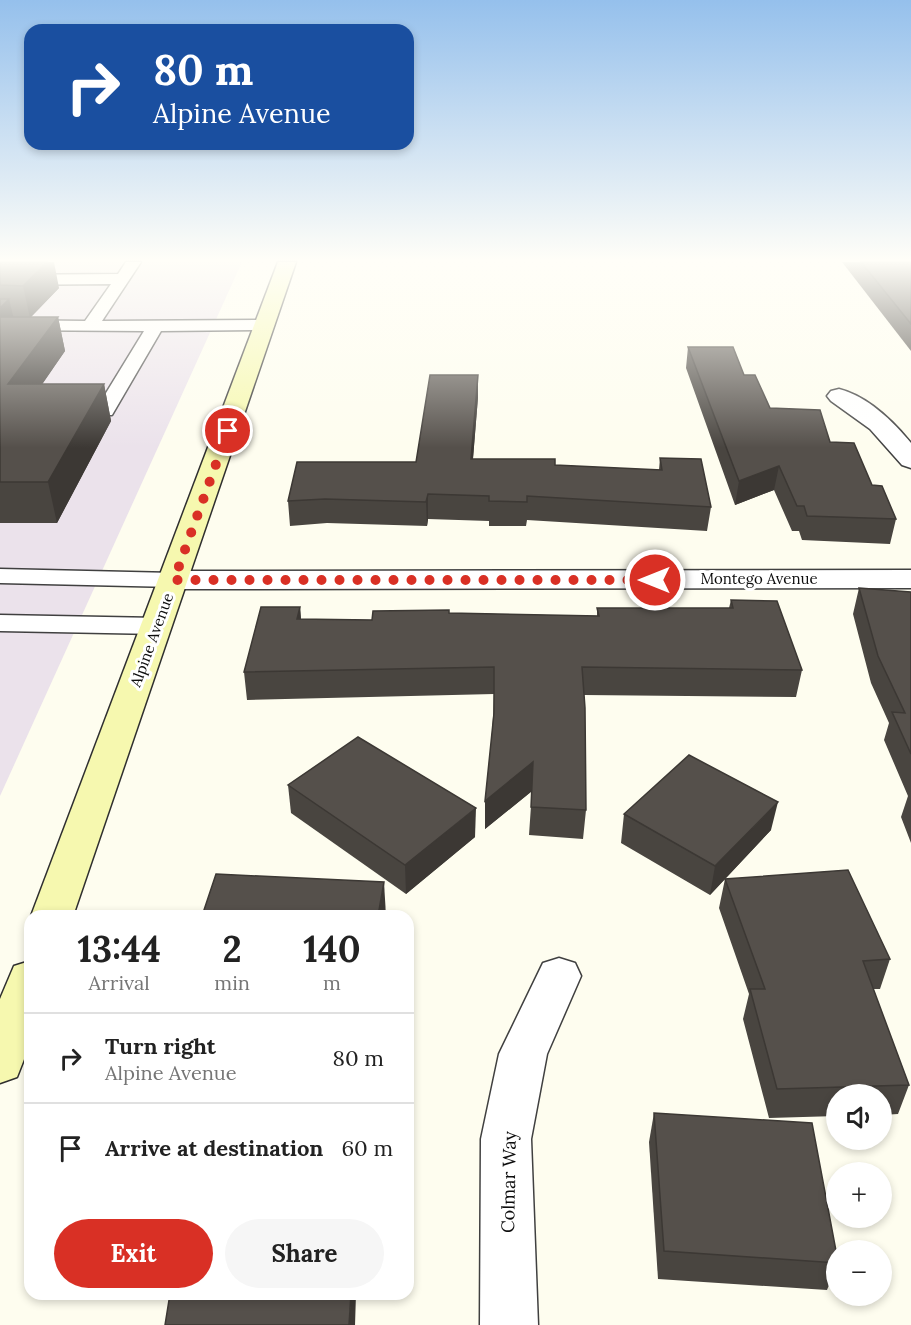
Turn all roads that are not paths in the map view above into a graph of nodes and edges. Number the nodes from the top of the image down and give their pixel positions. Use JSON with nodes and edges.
{"nodes":[{"id":1,"x":266,"y":325,"type":"joint"},
{"id":2,"x":0,"y":326,"type":"edge"},
{"id":3,"x":90,"y":326,"type":"joint"},
{"id":4,"x":155,"y":326,"type":"junction"},
{"id":5,"x":838,"y":396,"type":"dead end"},
{"id":6,"x":105,"y":411,"type":"dead end"},
{"id":7,"x":911,"y":460,"type":"edge"},
{"id":8,"x":0,"y":576,"type":"edge"},
{"id":9,"x":911,"y":579,"type":"edge"},
{"id":10,"x":174,"y":580,"type":"junction"},
{"id":11,"x":0,"y":623,"type":"edge"},
{"id":12,"x":158,"y":626,"type":"junction"},
{"id":13,"x":54,"y":910,"type":"edge"},
{"id":14,"x":560,"y":976,"type":"dead end"},
{"id":15,"x":24,"y":996,"type":"edge"},
{"id":16,"x":0,"y":1062,"type":"edge"},
{"id":17,"x":509,"y":1325,"type":"edge"}],
"edges":[{"from":1,"to":4,"type":"lane"},
{"from":1,"to":10,"type":"street","name":"Alpine Avenue"},
{"from":2,"to":3,"type":"lane"},
{"from":3,"to":4,"type":"lane"},
{"from":4,"to":6,"type":"lane"},
{"from":5,"to":7,"type":"street"},
{"from":8,"to":10,"type":"lane"},
{"from":9,"to":10,"type":"street","name":"Montego Avenue"},
{"from":10,"to":12,"type":"street","name":"Alpine Avenue"},
{"from":11,"to":12,"type":"lane"},
{"from":12,"to":13,"type":"street","name":"Alpine Avenue"},
{"from":14,"to":17,"type":"street","name":"Colmar Way"},
{"from":15,"to":16,"type":"street"}]}
